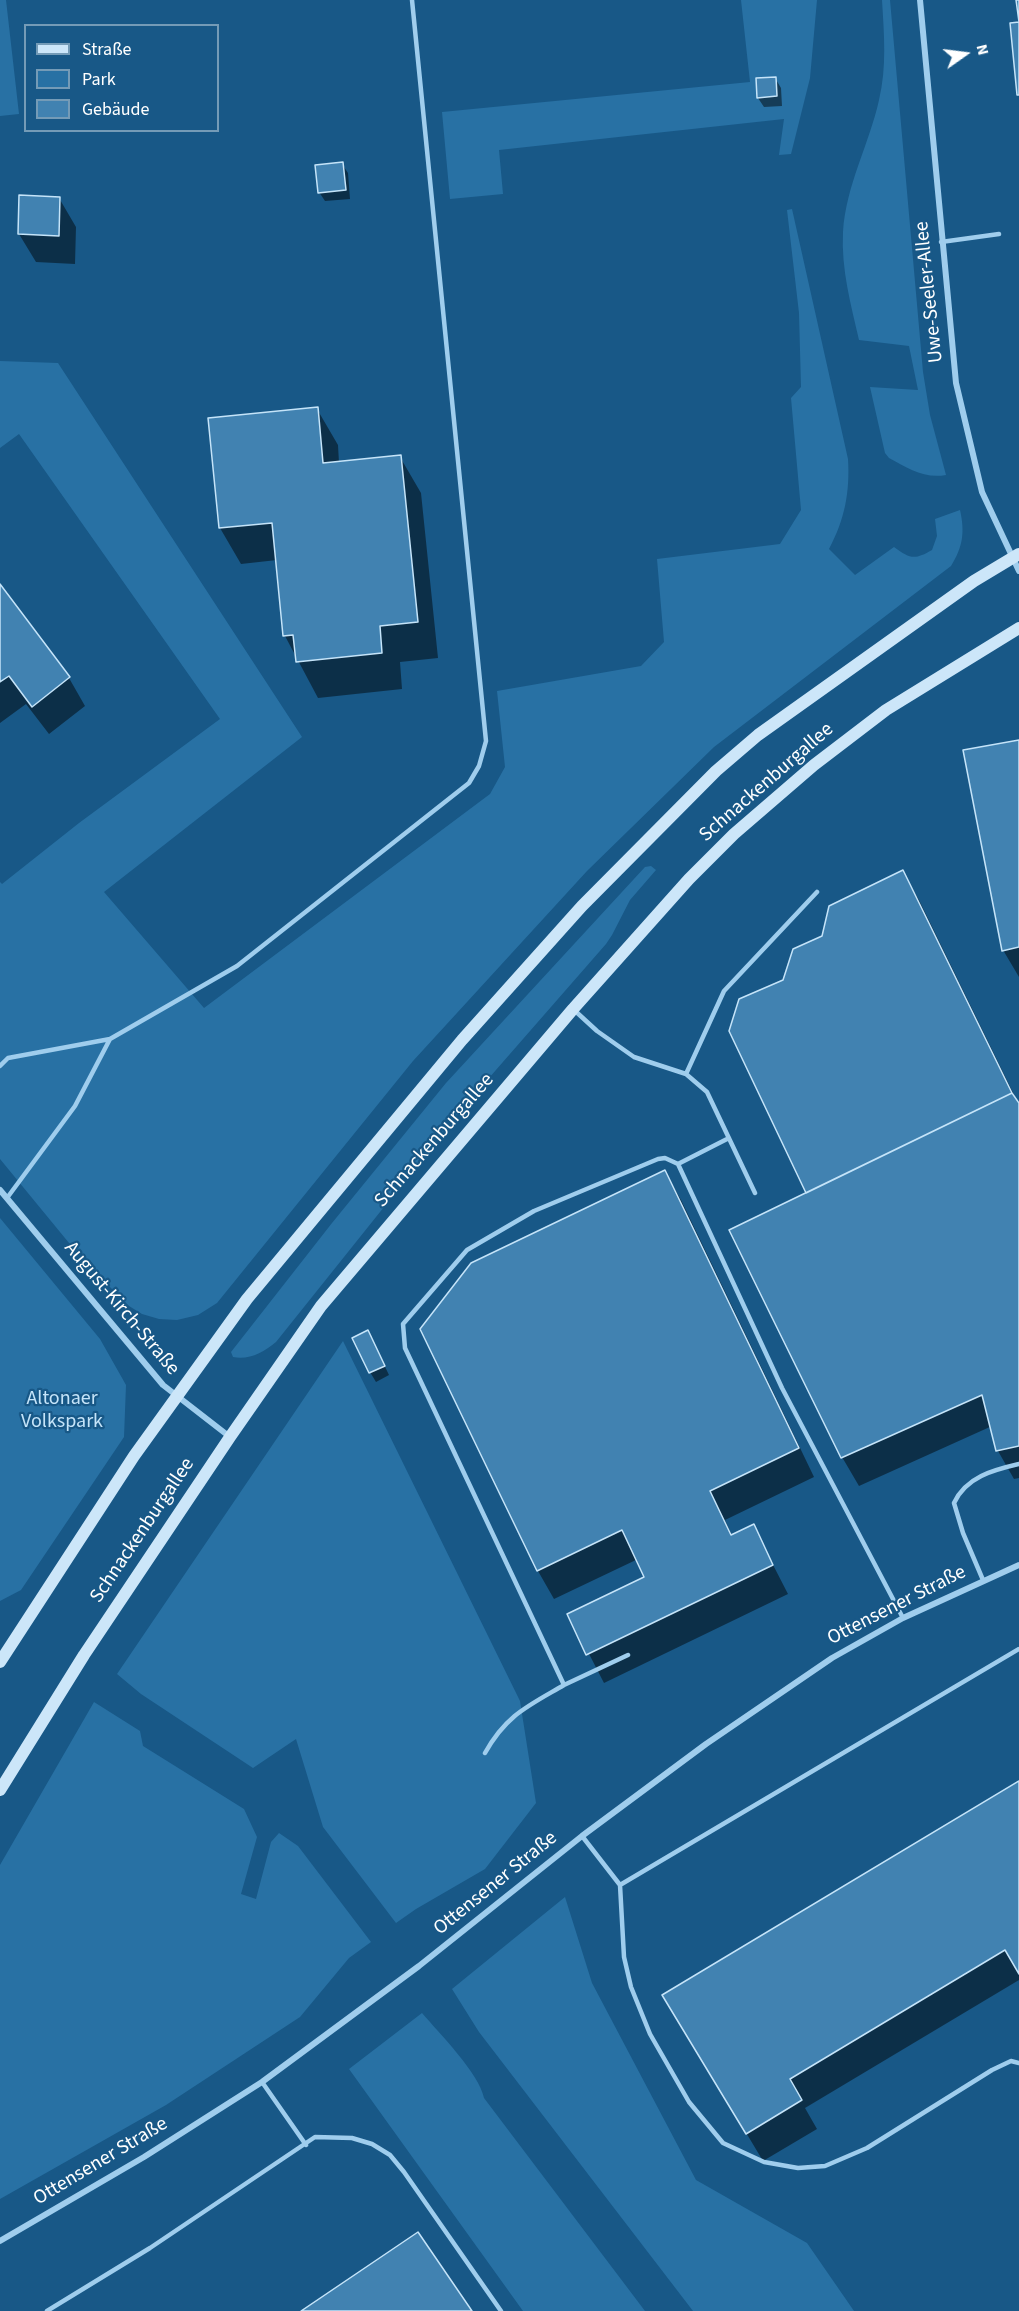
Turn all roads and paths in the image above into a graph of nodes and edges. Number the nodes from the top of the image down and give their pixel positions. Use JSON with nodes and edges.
{"nodes":[{"id":1,"x":412,"y":0,"type":"edge"},
{"id":2,"x":920,"y":0,"type":"edge"},
{"id":3,"x":999,"y":234,"type":"dead end"},
{"id":4,"x":941,"y":242,"type":"junction"},
{"id":5,"x":1015,"y":556,"type":"edge"},
{"id":6,"x":1019,"y":571,"type":"edge"},
{"id":7,"x":1019,"y":628,"type":"edge"},
{"id":8,"x":817,"y":892,"type":"dead end"},
{"id":9,"x":573,"y":1010,"type":"junction"},
{"id":10,"x":110,"y":1039,"type":"junction"},
{"id":11,"x":0,"y":1066,"type":"edge"},
{"id":12,"x":686,"y":1074,"type":"junction"},
{"id":13,"x":729,"y":1138,"type":"junction"},
{"id":14,"x":678,"y":1164,"type":"junction"},
{"id":15,"x":0,"y":1190,"type":"edge"},
{"id":16,"x":755,"y":1192,"type":"dead end"},
{"id":17,"x":7,"y":1198,"type":"junction"},
{"id":18,"x":177,"y":1397,"type":"junction"},
{"id":19,"x":230,"y":1437,"type":"junction"},
{"id":20,"x":1019,"y":1464,"type":"edge"},
{"id":21,"x":1019,"y":1565,"type":"edge"},
{"id":22,"x":983,"y":1580,"type":"junction"},
{"id":23,"x":903,"y":1618,"type":"junction"},
{"id":24,"x":1019,"y":1648,"type":"edge"},
{"id":25,"x":628,"y":1655,"type":"dead end"},
{"id":26,"x":0,"y":1662,"type":"edge"},
{"id":27,"x":564,"y":1685,"type":"junction"},
{"id":28,"x":485,"y":1753,"type":"dead end"},
{"id":29,"x":0,"y":1789,"type":"edge"},
{"id":30,"x":582,"y":1836,"type":"junction"},
{"id":31,"x":620,"y":1885,"type":"junction"},
{"id":32,"x":1019,"y":2063,"type":"edge"},
{"id":33,"x":262,"y":2082,"type":"junction"},
{"id":34,"x":306,"y":2145,"type":"junction"},
{"id":35,"x":0,"y":2241,"type":"edge"},
{"id":36,"x":47,"y":2311,"type":"edge"},
{"id":37,"x":501,"y":2311,"type":"edge"}],
"edges":[{"from":1,"to":10,"type":"lane"},
{"from":2,"to":4,"type":"street","name":"Uwe-Seeler-Allee"},
{"from":3,"to":4,"type":"lane"},
{"from":4,"to":5,"type":"street","name":"Uwe-Seeler-Allee"},
{"from":5,"to":6,"type":"street","name":"Uwe-Seeler-Allee"},
{"from":5,"to":18,"type":"main road","name":"Schnackenburgallee"},
{"from":7,"to":9,"type":"main road","name":"Schnackenburgallee"},
{"from":8,"to":12,"type":"lane"},
{"from":9,"to":12,"type":"lane"},
{"from":9,"to":19,"type":"main road","name":"Schnackenburgallee"},
{"from":10,"to":11,"type":"lane"},
{"from":10,"to":17,"type":"lane"},
{"from":12,"to":13,"type":"lane"},
{"from":13,"to":14,"type":"lane"},
{"from":13,"to":16,"type":"lane"},
{"from":14,"to":23,"type":"lane"},
{"from":14,"to":27,"type":"lane"},
{"from":15,"to":17,"type":"street","name":"August-Kirch-Straße"},
{"from":17,"to":18,"type":"street","name":"August-Kirch-Straße"},
{"from":18,"to":19,"type":"street","name":"August-Kirch-Straße"},
{"from":18,"to":26,"type":"main road","name":"Schnackenburgallee"},
{"from":19,"to":29,"type":"main road","name":"Schnackenburgallee"},
{"from":20,"to":22,"type":"lane"},
{"from":21,"to":22,"type":"street","name":"Ottensener Straße"},
{"from":22,"to":23,"type":"street","name":"Ottensener Straße"},
{"from":23,"to":30,"type":"street","name":"Ottensener Straße"},
{"from":24,"to":31,"type":"lane"},
{"from":25,"to":27,"type":"lane"},
{"from":27,"to":28,"type":"lane"},
{"from":30,"to":31,"type":"lane"},
{"from":30,"to":33,"type":"street","name":"Ottensener Straße"},
{"from":31,"to":32,"type":"lane"},
{"from":33,"to":34,"type":"lane"},
{"from":33,"to":35,"type":"street","name":"Ottensener Straße"},
{"from":34,"to":36,"type":"lane"},
{"from":34,"to":37,"type":"lane"}]}
